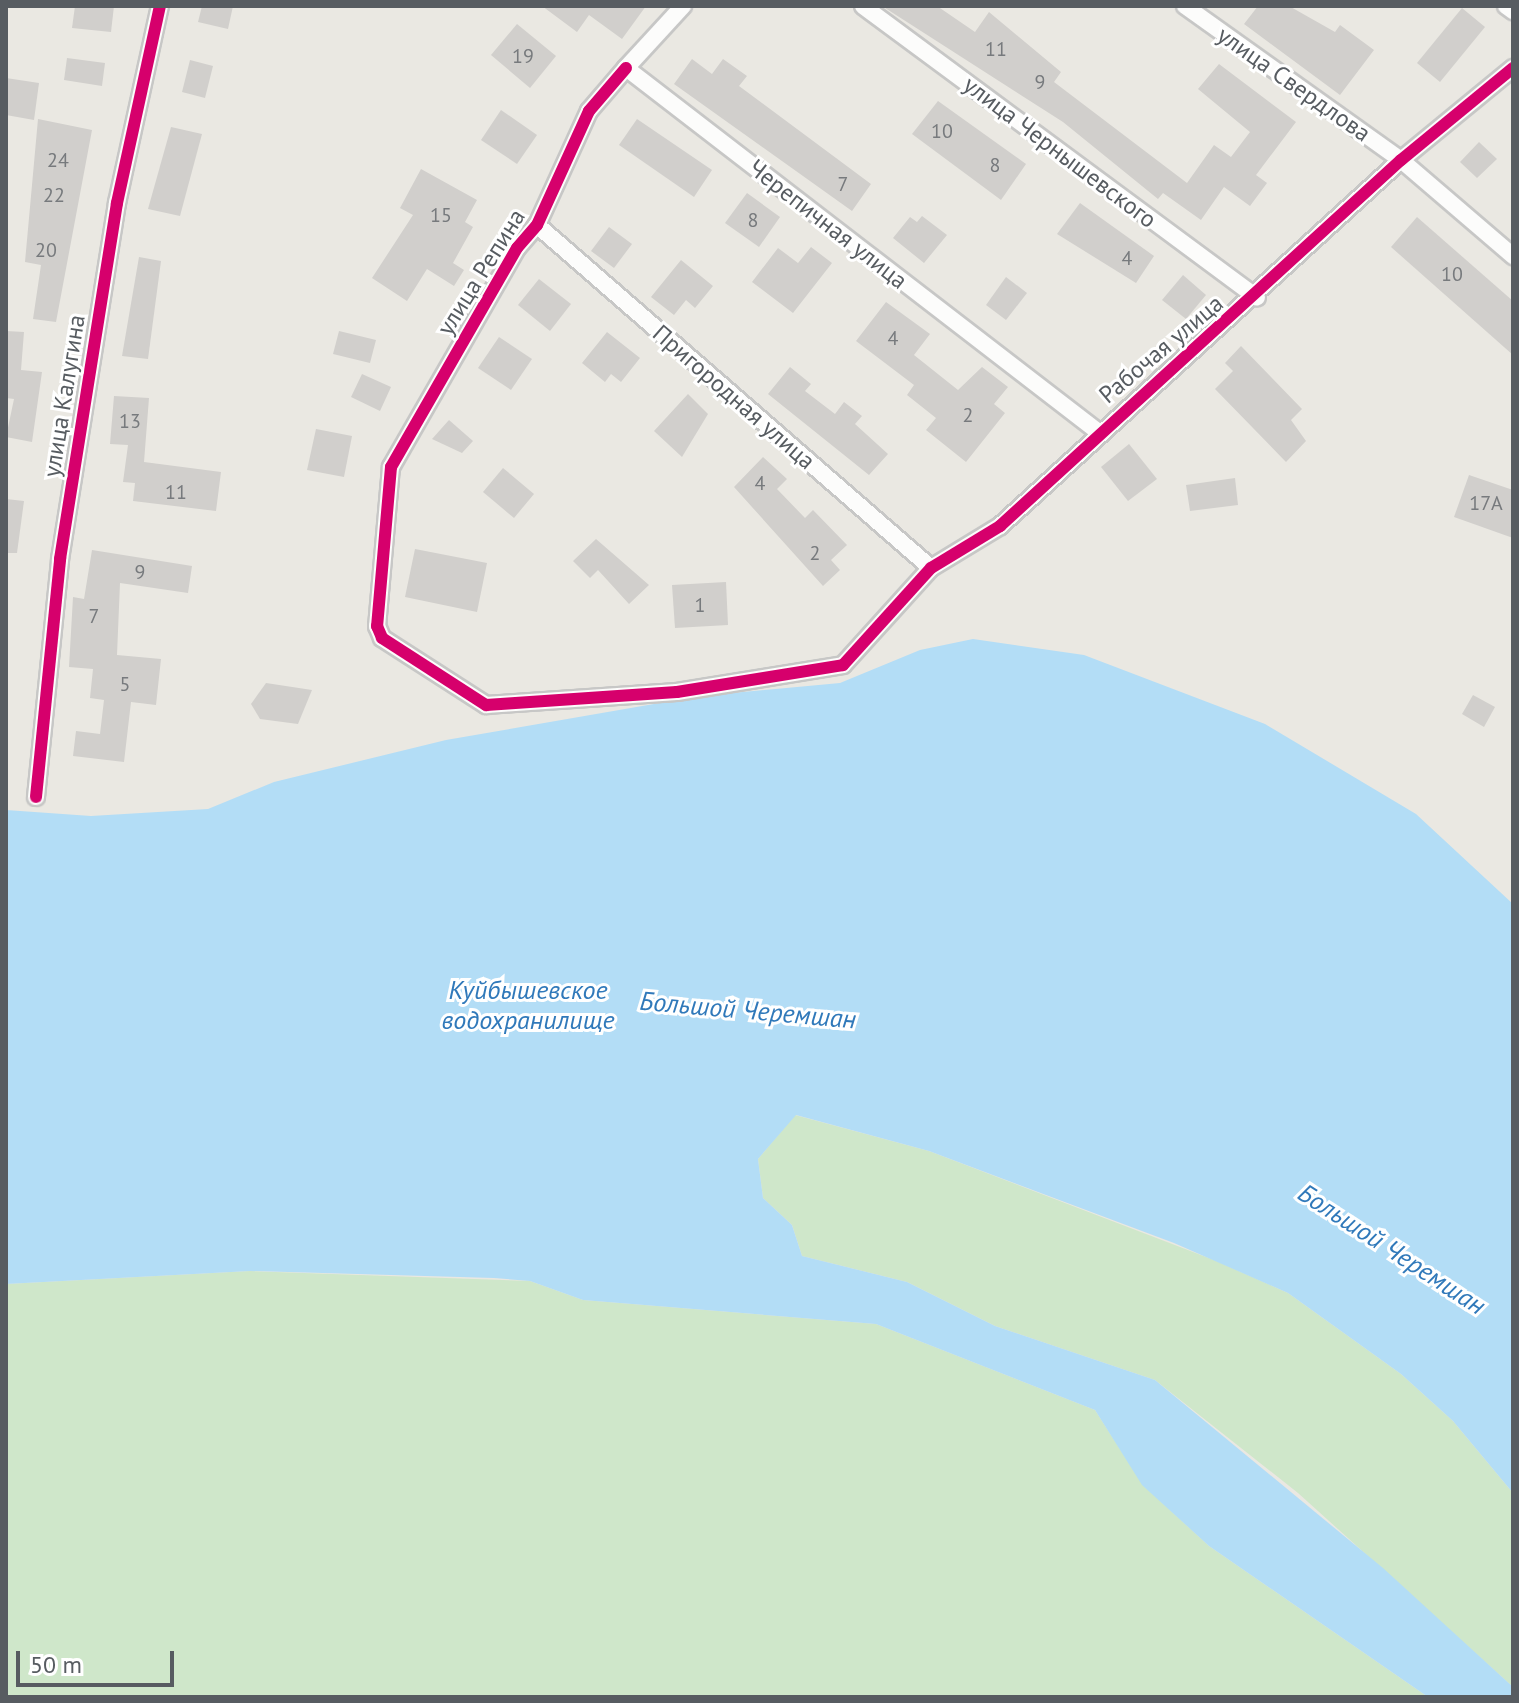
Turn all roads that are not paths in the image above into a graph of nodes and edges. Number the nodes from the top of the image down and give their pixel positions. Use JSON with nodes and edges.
{"nodes":[{"id":1,"x":160,"y":6,"type":"edge"},
{"id":2,"x":683,"y":6,"type":"edge"},
{"id":3,"x":863,"y":6,"type":"edge"},
{"id":4,"x":1185,"y":6,"type":"edge"},
{"id":5,"x":1506,"y":6,"type":"edge"},
{"id":6,"x":1513,"y":11,"type":"edge"},
{"id":7,"x":626,"y":68,"type":"junction"},
{"id":8,"x":1513,"y":68,"type":"edge"},
{"id":9,"x":1401,"y":160,"type":"junction"},
{"id":10,"x":537,"y":225,"type":"junction"},
{"id":11,"x":1513,"y":256,"type":"edge"},
{"id":12,"x":1257,"y":298,"type":"junction"},
{"id":13,"x":1097,"y":431,"type":"junction"},
{"id":14,"x":931,"y":568,"type":"junction"},
{"id":15,"x":843,"y":665,"type":"joint"},
{"id":16,"x":36,"y":797,"type":"dead end"}],
"edges":[{"from":1,"to":16,"type":"street","name":"улица Калугина"},
{"from":2,"to":7,"type":"street"},
{"from":3,"to":12,"type":"street","name":"улица Чернышевского"},
{"from":4,"to":9,"type":"street","name":"улица Свердлова"},
{"from":5,"to":6,"type":"street"},
{"from":7,"to":10,"type":"street","name":"улица Репина"},
{"from":7,"to":13,"type":"street","name":"Черепичная улица"},
{"from":8,"to":9,"type":"street","name":"Рабочая улица"},
{"from":9,"to":11,"type":"street","name":"улица Свердлова"},
{"from":9,"to":12,"type":"street","name":"Рабочая улица"},
{"from":10,"to":14,"type":"street","name":"Пригородная улица"},
{"from":10,"to":15,"type":"street","name":"улица Репина"},
{"from":12,"to":13,"type":"street","name":"Рабочая улица"},
{"from":13,"to":14,"type":"street","name":"Рабочая улица"},
{"from":14,"to":15,"type":"street","name":"Рабочая улица"}]}
